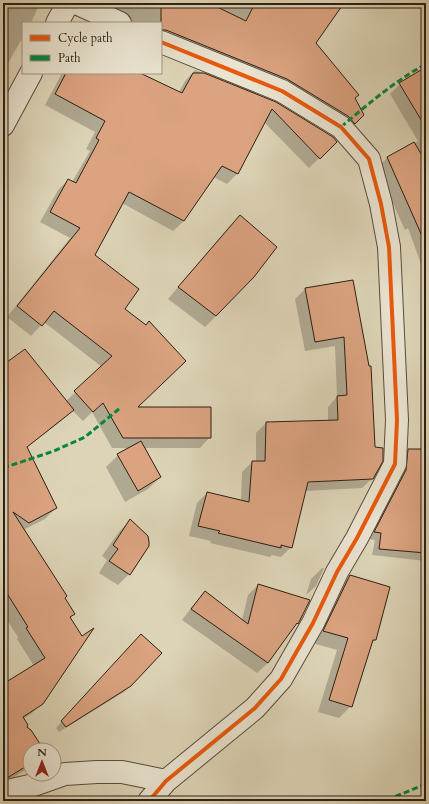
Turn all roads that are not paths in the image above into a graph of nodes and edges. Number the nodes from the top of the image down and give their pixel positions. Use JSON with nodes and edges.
{"nodes":[{"id":1,"x":68,"y":3,"type":"edge"},
{"id":2,"x":76,"y":3,"type":"edge"},
{"id":3,"x":58,"y":22,"type":"edge"},
{"id":4,"x":118,"y":22,"type":"edge"},
{"id":5,"x":162,"y":42,"type":"edge"},
{"id":6,"x":30,"y":74,"type":"edge"},
{"id":7,"x":3,"y":125,"type":"edge"},
{"id":8,"x":166,"y":781,"type":"junction"},
{"id":9,"x":3,"y":792,"type":"edge"},
{"id":10,"x":149,"y":801,"type":"edge"}],
"edges":[{"from":1,"to":3,"type":"street"},
{"from":2,"to":4,"type":"street"},
{"from":5,"to":8,"type":"street"},
{"from":6,"to":7,"type":"street"},
{"from":8,"to":9,"type":"street"},
{"from":8,"to":10,"type":"street"}]}
